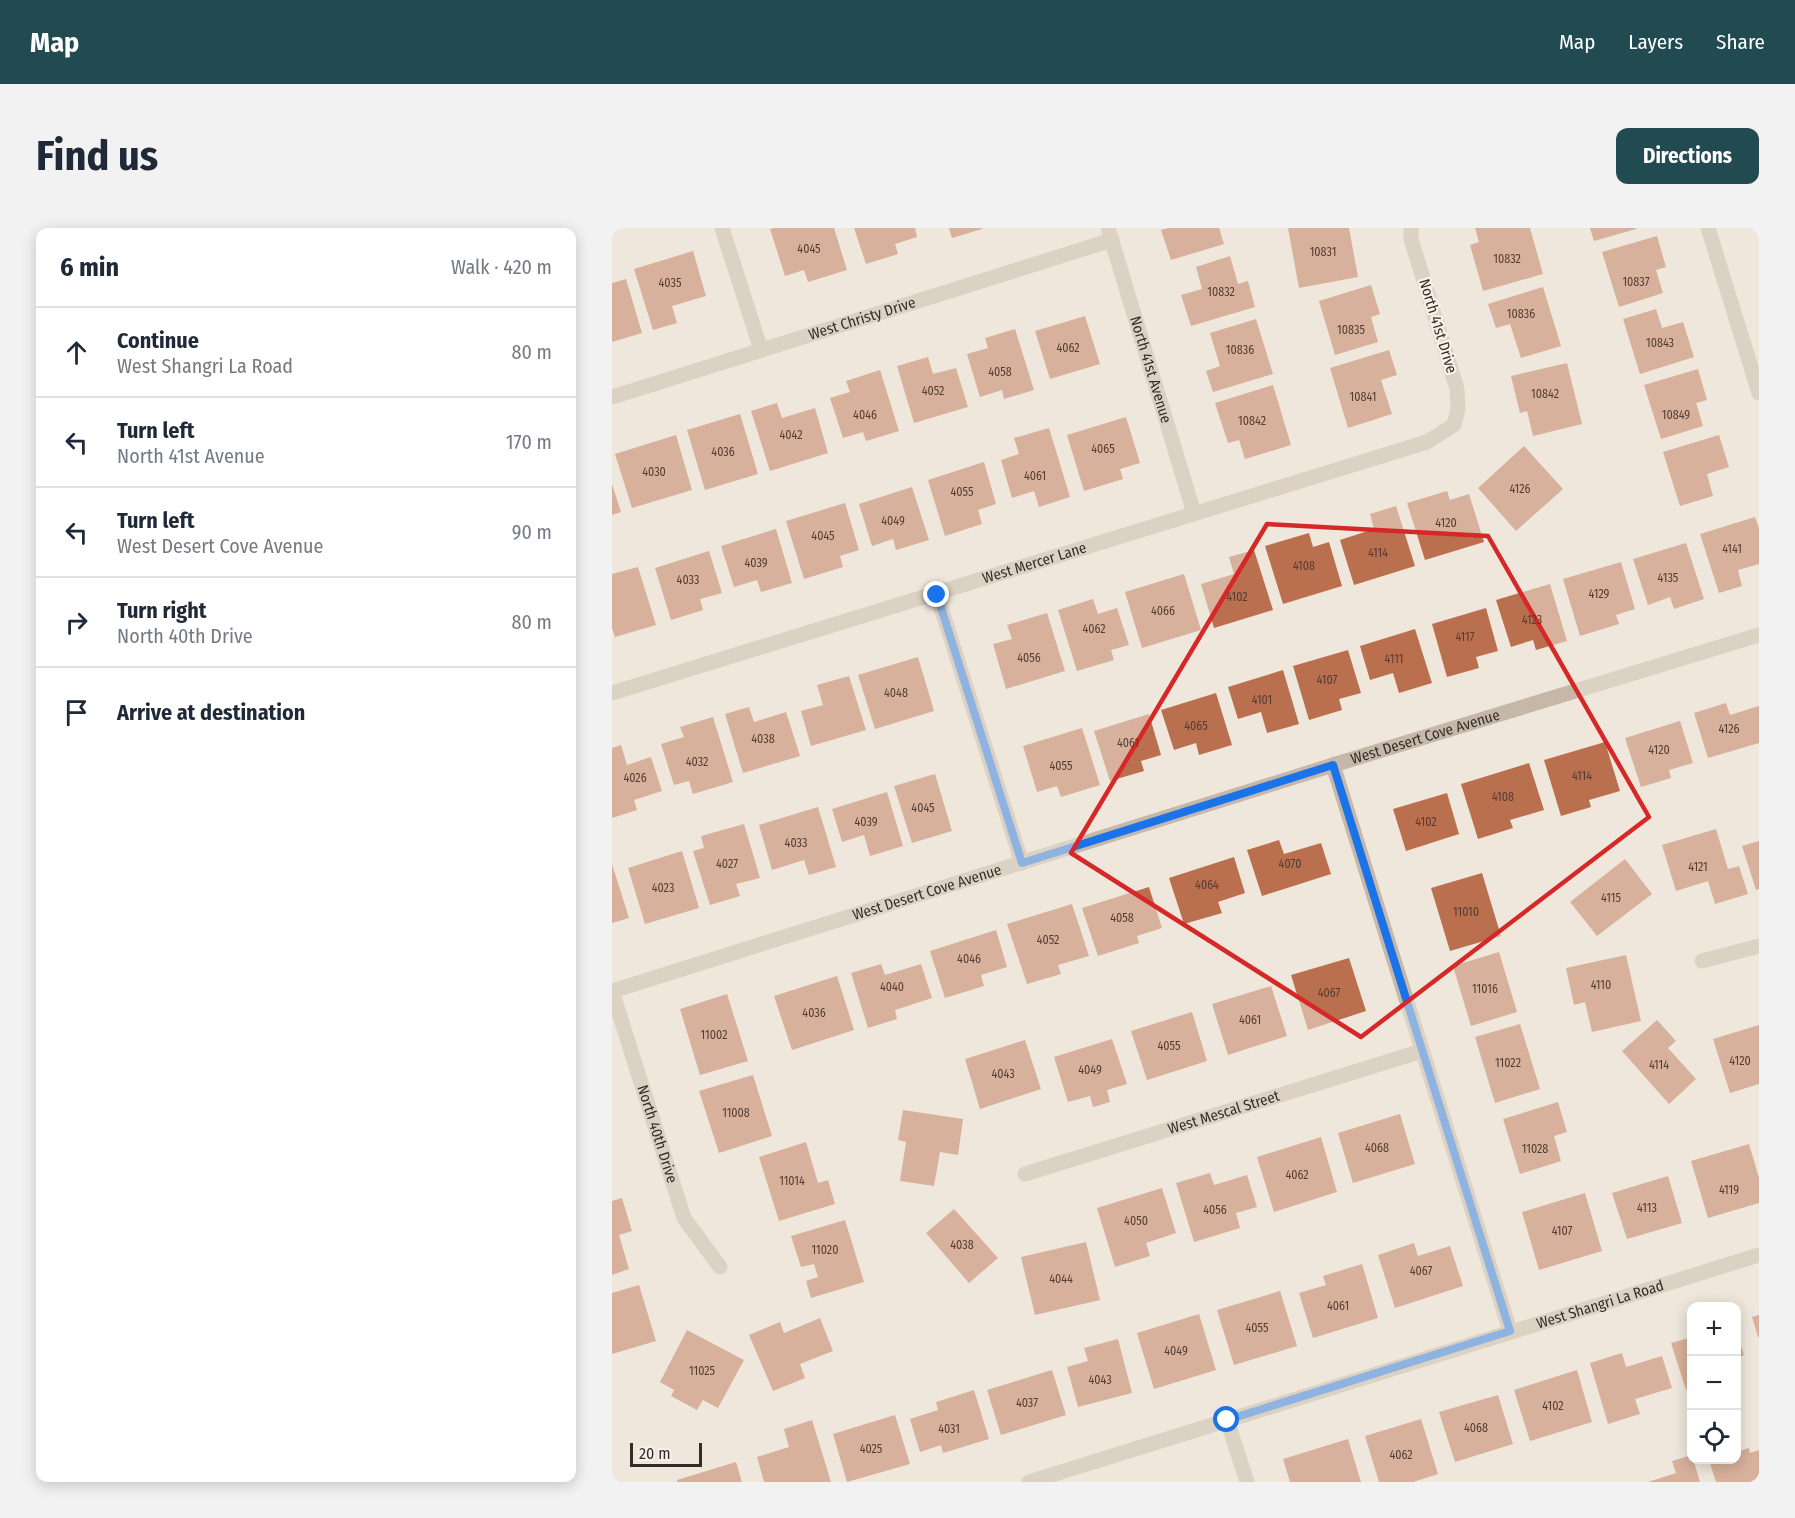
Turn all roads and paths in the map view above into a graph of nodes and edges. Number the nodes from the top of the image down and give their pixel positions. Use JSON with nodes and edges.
{"nodes":[{"id":1,"x":722,"y":228,"type":"edge"},
{"id":2,"x":1411,"y":228,"type":"edge"},
{"id":3,"x":1708,"y":228,"type":"edge"},
{"id":4,"x":1110,"y":234,"type":"edge"},
{"id":5,"x":761,"y":350,"type":"junction"},
{"id":6,"x":1759,"y":393,"type":"edge"},
{"id":7,"x":612,"y":397,"type":"edge"},
{"id":8,"x":1454,"y":425,"type":"joint"},
{"id":9,"x":1194,"y":513,"type":"junction"},
{"id":10,"x":937,"y":595,"type":"junction"},
{"id":11,"x":1759,"y":635,"type":"edge"},
{"id":12,"x":612,"y":693,"type":"edge"},
{"id":13,"x":1333,"y":765,"type":"junction"},
{"id":14,"x":1022,"y":863,"type":"junction"},
{"id":15,"x":1759,"y":946,"type":"edge"},
{"id":16,"x":1702,"y":961,"type":"dead end"},
{"id":17,"x":612,"y":991,"type":"edge"},
{"id":18,"x":1422,"y":1051,"type":"junction"},
{"id":19,"x":1025,"y":1174,"type":"dead end"},
{"id":20,"x":1759,"y":1255,"type":"edge"},
{"id":21,"x":720,"y":1267,"type":"dead end"},
{"id":22,"x":1510,"y":1331,"type":"junction"},
{"id":23,"x":1227,"y":1420,"type":"junction"},
{"id":24,"x":1029,"y":1482,"type":"edge"},
{"id":25,"x":1247,"y":1482,"type":"edge"}],
"edges":[{"from":1,"to":5,"type":"street"},
{"from":2,"to":8,"type":"street","name":"North 41st Drive"},
{"from":3,"to":6,"type":"street"},
{"from":4,"to":5,"type":"street","name":"West Christy Drive"},
{"from":4,"to":9,"type":"street","name":"North 41st Avenue"},
{"from":5,"to":7,"type":"street","name":"West Christy Drive"},
{"from":8,"to":9,"type":"street","name":"West Mercer Lane"},
{"from":9,"to":10,"type":"street","name":"West Mercer Lane"},
{"from":10,"to":12,"type":"street","name":"West Mercer Lane"},
{"from":10,"to":14,"type":"street"},
{"from":11,"to":13,"type":"street","name":"West Desert Cove Avenue"},
{"from":13,"to":14,"type":"street","name":"West Desert Cove Avenue"},
{"from":13,"to":18,"type":"street"},
{"from":14,"to":17,"type":"street","name":"West Desert Cove Avenue"},
{"from":15,"to":16,"type":"street"},
{"from":17,"to":21,"type":"street","name":"North 40th Drive"},
{"from":18,"to":19,"type":"street","name":"West Mescal Street"},
{"from":18,"to":22,"type":"street"},
{"from":20,"to":22,"type":"street","name":"West Shangri La Road"},
{"from":22,"to":23,"type":"street","name":"West Shangri La Road"},
{"from":23,"to":24,"type":"street","name":"West Shangri La Road"},
{"from":23,"to":25,"type":"street"}]}
